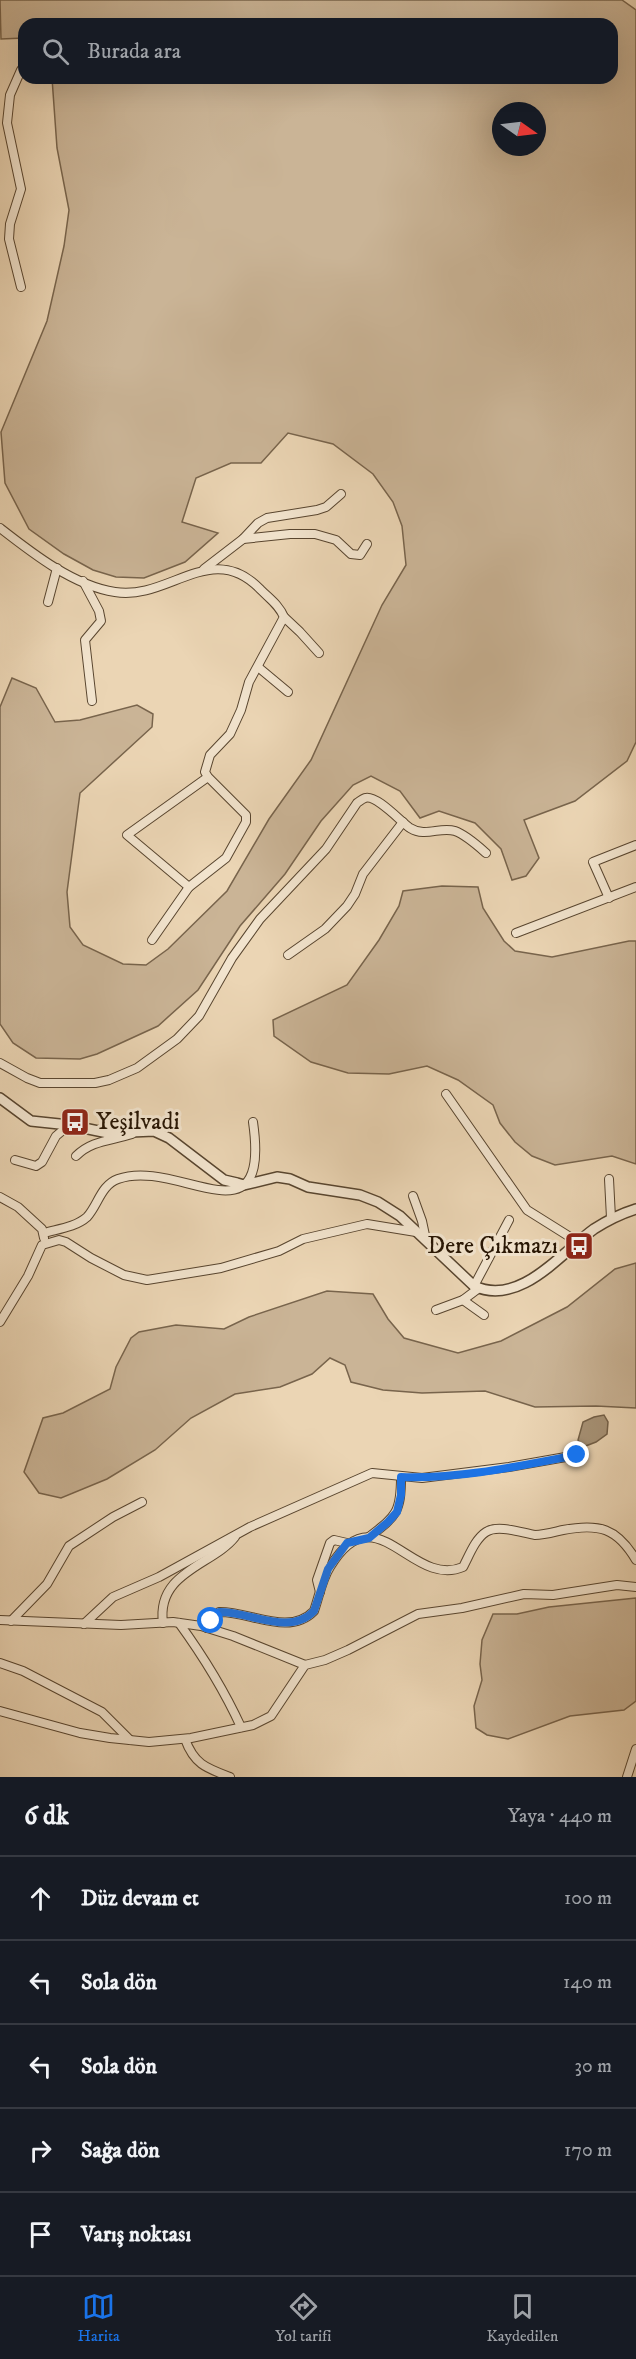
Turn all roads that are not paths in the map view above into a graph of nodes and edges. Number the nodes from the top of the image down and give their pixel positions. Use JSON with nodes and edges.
{"nodes":[{"id":1,"x":18,"y":77,"type":"edge"},
{"id":2,"x":9,"y":136,"type":"junction"},
{"id":3,"x":0,"y":140,"type":"edge"},
{"id":4,"x":21,"y":287,"type":"dead end"},
{"id":5,"x":341,"y":494,"type":"dead end"},
{"id":6,"x":0,"y":528,"type":"edge"},
{"id":7,"x":243,"y":539,"type":"junction"},
{"id":8,"x":367,"y":544,"type":"dead end"},
{"id":9,"x":57,"y":568,"type":"junction"},
{"id":10,"x":204,"y":569,"type":"junction"},
{"id":11,"x":83,"y":581,"type":"junction"},
{"id":12,"x":48,"y":602,"type":"dead end"},
{"id":13,"x":284,"y":617,"type":"junction"},
{"id":14,"x":319,"y":653,"type":"dead end"},
{"id":15,"x":258,"y":667,"type":"junction"},
{"id":16,"x":288,"y":692,"type":"dead end"},
{"id":17,"x":92,"y":701,"type":"dead end"},
{"id":18,"x":207,"y":777,"type":"junction"},
{"id":19,"x":403,"y":822,"type":"junction"},
{"id":20,"x":636,"y":845,"type":"edge"},
{"id":21,"x":486,"y":853,"type":"dead end"},
{"id":22,"x":189,"y":887,"type":"junction"},
{"id":23,"x":636,"y":887,"type":"edge"},
{"id":24,"x":609,"y":898,"type":"junction"},
{"id":25,"x":516,"y":933,"type":"dead end"},
{"id":26,"x":152,"y":940,"type":"dead end"},
{"id":27,"x":288,"y":955,"type":"dead end"},
{"id":28,"x":0,"y":1063,"type":"edge"},
{"id":29,"x":446,"y":1094,"type":"dead end"},
{"id":30,"x":0,"y":1098,"type":"edge"},
{"id":31,"x":253,"y":1122,"type":"dead end"},
{"id":32,"x":69,"y":1125,"type":"junction"},
{"id":33,"x":139,"y":1132,"type":"junction"},
{"id":34,"x":76,"y":1156,"type":"dead end"},
{"id":35,"x":15,"y":1160,"type":"dead end"},
{"id":36,"x":609,"y":1179,"type":"dead end"},
{"id":37,"x":244,"y":1185,"type":"junction"},
{"id":38,"x":413,"y":1196,"type":"dead end"},
{"id":39,"x":0,"y":1197,"type":"edge"},
{"id":40,"x":636,"y":1209,"type":"edge"},
{"id":41,"x":611,"y":1218,"type":"junction"},
{"id":42,"x":509,"y":1220,"type":"dead end"},
{"id":43,"x":416,"y":1232,"type":"junction"},
{"id":44,"x":44,"y":1233,"type":"junction"},
{"id":45,"x":426,"y":1241,"type":"junction"},
{"id":46,"x":578,"y":1242,"type":"junction"},
{"id":47,"x":42,"y":1245,"type":"junction"},
{"id":48,"x":476,"y":1287,"type":"junction"},
{"id":49,"x":463,"y":1300,"type":"junction"},
{"id":50,"x":436,"y":1310,"type":"dead end"},
{"id":51,"x":484,"y":1315,"type":"dead end"},
{"id":52,"x":0,"y":1322,"type":"edge"},
{"id":53,"x":577,"y":1455,"type":"dead end"},
{"id":54,"x":401,"y":1477,"type":"junction"},
{"id":55,"x":142,"y":1502,"type":"dead end"},
{"id":56,"x":238,"y":1533,"type":"junction"},
{"id":57,"x":369,"y":1538,"type":"junction"},
{"id":58,"x":347,"y":1543,"type":"junction"},
{"id":59,"x":636,"y":1560,"type":"edge"},
{"id":60,"x":636,"y":1587,"type":"edge"},
{"id":61,"x":320,"y":1593,"type":"junction"},
{"id":62,"x":0,"y":1620,"type":"edge"},
{"id":63,"x":11,"y":1621,"type":"junction"},
{"id":64,"x":163,"y":1623,"type":"junction"},
{"id":65,"x":179,"y":1623,"type":"junction"},
{"id":66,"x":84,"y":1624,"type":"junction"},
{"id":67,"x":207,"y":1628,"type":"junction"},
{"id":68,"x":0,"y":1663,"type":"edge"},
{"id":69,"x":305,"y":1665,"type":"junction"},
{"id":70,"x":0,"y":1711,"type":"edge"},
{"id":71,"x":241,"y":1727,"type":"junction"},
{"id":72,"x":185,"y":1739,"type":"junction"},
{"id":73,"x":130,"y":1740,"type":"junction"},
{"id":74,"x":636,"y":1749,"type":"edge"},
{"id":75,"x":230,"y":1777,"type":"edge"},
{"id":76,"x":627,"y":1777,"type":"edge"}],
"edges":[{"from":1,"to":2,"type":"street"},
{"from":2,"to":3,"type":"street"},
{"from":2,"to":4,"type":"street"},
{"from":5,"to":7,"type":"street"},
{"from":6,"to":9,"type":"street"},
{"from":7,"to":8,"type":"street"},
{"from":7,"to":10,"type":"street"},
{"from":9,"to":11,"type":"street"},
{"from":9,"to":12,"type":"street"},
{"from":10,"to":11,"type":"street"},
{"from":10,"to":13,"type":"street"},
{"from":11,"to":17,"type":"street"},
{"from":13,"to":14,"type":"street"},
{"from":13,"to":15,"type":"street"},
{"from":15,"to":16,"type":"street"},
{"from":15,"to":18,"type":"street"},
{"from":18,"to":22,"type":"street"},
{"from":18,"to":22,"type":"street"},
{"from":19,"to":21,"type":"street"},
{"from":19,"to":27,"type":"street"},
{"from":19,"to":28,"type":"street"},
{"from":20,"to":24,"type":"street"},
{"from":22,"to":26,"type":"street"},
{"from":23,"to":24,"type":"street"},
{"from":24,"to":25,"type":"street"},
{"from":29,"to":46,"type":"street"},
{"from":30,"to":32,"type":"street"},
{"from":31,"to":37,"type":"street"},
{"from":32,"to":33,"type":"street"},
{"from":32,"to":35,"type":"street"},
{"from":33,"to":34,"type":"street"},
{"from":33,"to":37,"type":"street"},
{"from":36,"to":41,"type":"street"},
{"from":37,"to":43,"type":"street"},
{"from":37,"to":44,"type":"street"},
{"from":38,"to":45,"type":"street"},
{"from":39,"to":44,"type":"street"},
{"from":40,"to":41,"type":"street"},
{"from":41,"to":46,"type":"street"},
{"from":42,"to":48,"type":"street"},
{"from":43,"to":45,"type":"street"},
{"from":43,"to":47,"type":"street"},
{"from":44,"to":47,"type":"street"},
{"from":45,"to":48,"type":"street"},
{"from":46,"to":48,"type":"street"},
{"from":47,"to":52,"type":"street"},
{"from":48,"to":49,"type":"street"},
{"from":49,"to":50,"type":"street"},
{"from":49,"to":51,"type":"street"},
{"from":53,"to":54,"type":"street"},
{"from":54,"to":56,"type":"street"},
{"from":54,"to":57,"type":"street"},
{"from":55,"to":63,"type":"street"},
{"from":56,"to":64,"type":"street"},
{"from":56,"to":66,"type":"street"},
{"from":57,"to":58,"type":"street"},
{"from":57,"to":59,"type":"street"},
{"from":58,"to":61,"type":"street"},
{"from":58,"to":61,"type":"street"},
{"from":60,"to":69,"type":"street"},
{"from":61,"to":67,"type":"street"},
{"from":62,"to":63,"type":"street"},
{"from":63,"to":66,"type":"street"},
{"from":64,"to":65,"type":"street"},
{"from":64,"to":66,"type":"street"},
{"from":65,"to":67,"type":"street"},
{"from":65,"to":71,"type":"street"},
{"from":67,"to":69,"type":"street"},
{"from":68,"to":73,"type":"street"},
{"from":69,"to":71,"type":"street"},
{"from":70,"to":73,"type":"street"},
{"from":71,"to":72,"type":"street"},
{"from":72,"to":73,"type":"street"},
{"from":72,"to":75,"type":"street"},
{"from":74,"to":76,"type":"street"}]}
